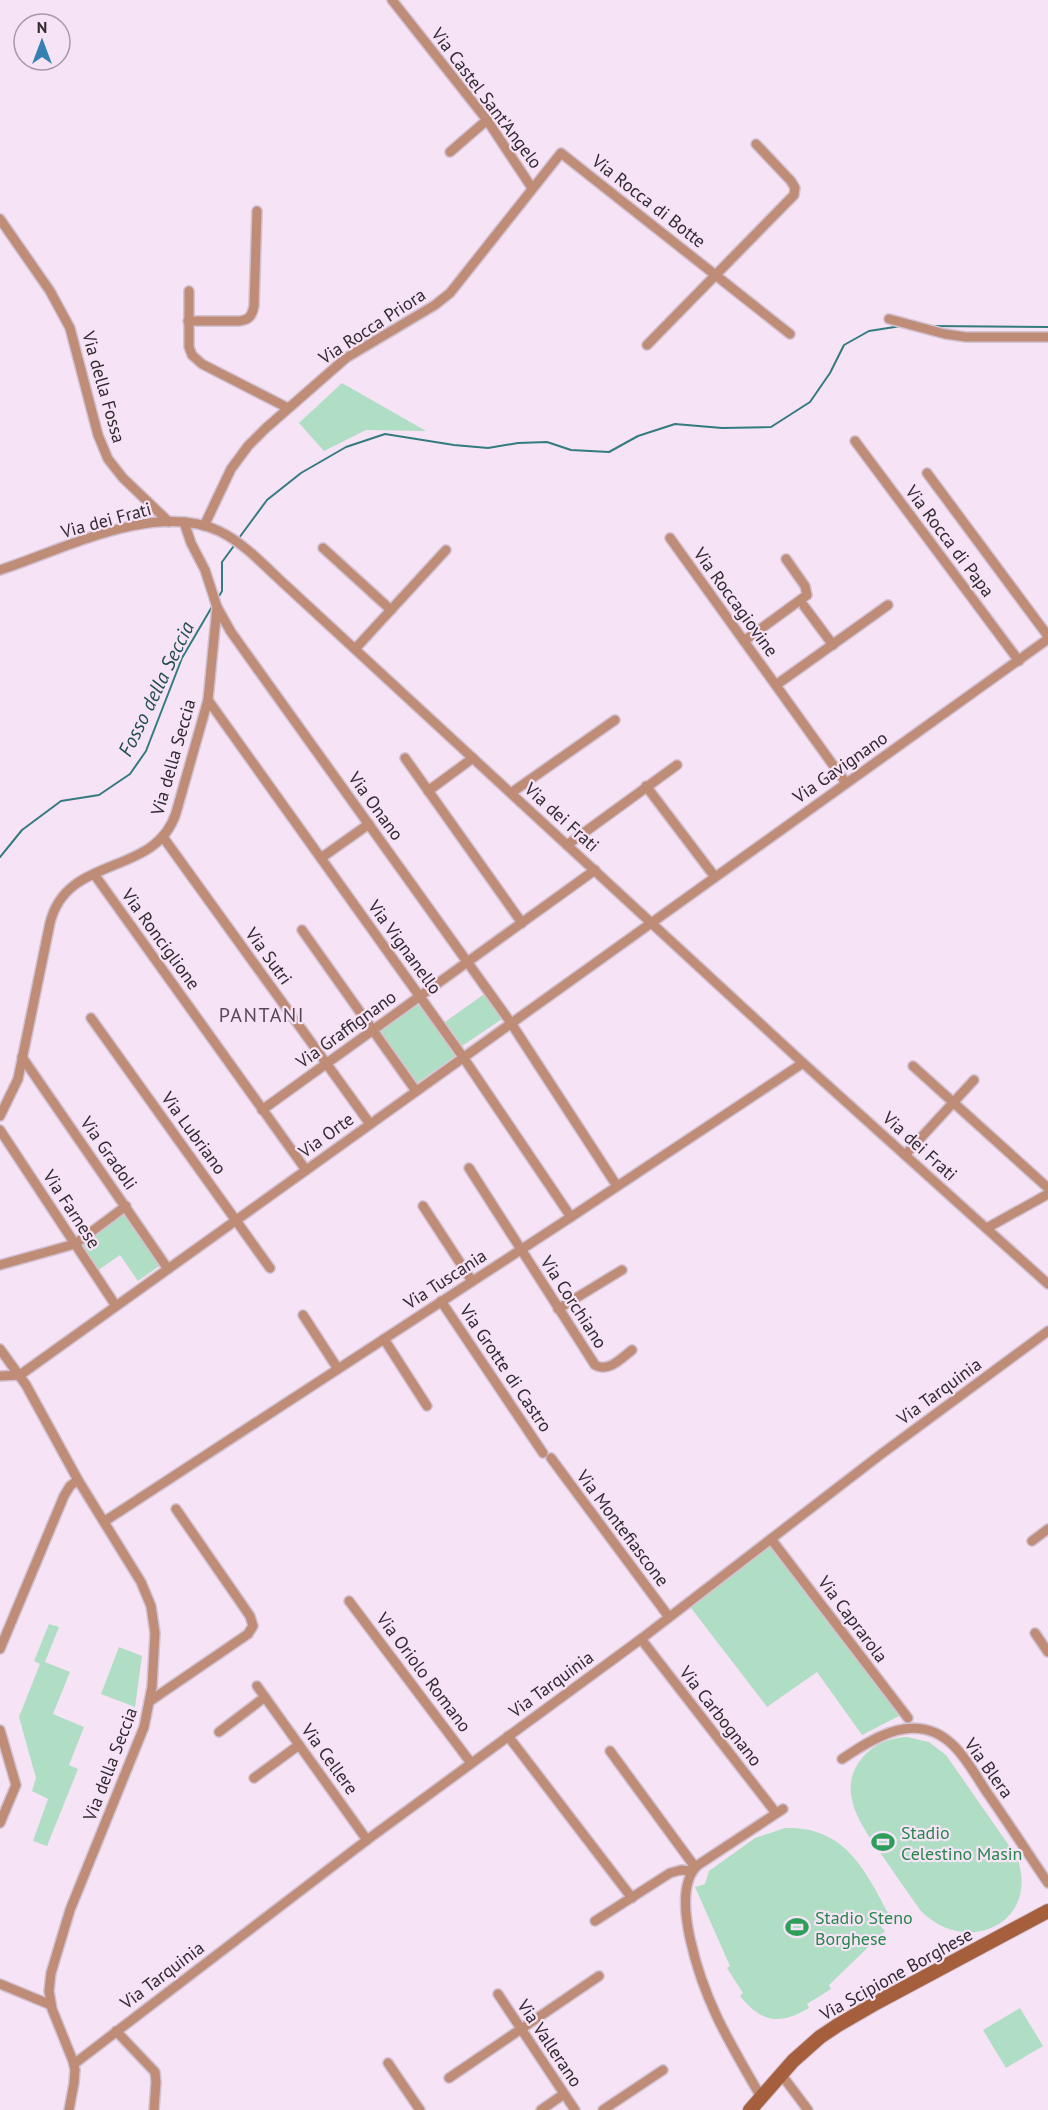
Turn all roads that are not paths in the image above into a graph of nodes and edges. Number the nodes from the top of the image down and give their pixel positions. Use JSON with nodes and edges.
{"nodes":[{"id":1,"x":392,"y":0,"type":"edge"},
{"id":2,"x":487,"y":120,"type":"junction"},
{"id":3,"x":756,"y":144,"type":"dead end"},
{"id":4,"x":450,"y":152,"type":"dead end"},
{"id":5,"x":561,"y":153,"type":"joint"},
{"id":6,"x":532,"y":188,"type":"junction"},
{"id":7,"x":257,"y":211,"type":"dead end"},
{"id":8,"x":0,"y":219,"type":"edge"},
{"id":9,"x":717,"y":275,"type":"junction"},
{"id":10,"x":189,"y":291,"type":"dead end"},
{"id":11,"x":889,"y":319,"type":"dead end"},
{"id":12,"x":188,"y":321,"type":"junction"},
{"id":13,"x":790,"y":334,"type":"dead end"},
{"id":14,"x":1048,"y":337,"type":"edge"},
{"id":15,"x":647,"y":345,"type":"dead end"},
{"id":16,"x":288,"y":408,"type":"junction"},
{"id":17,"x":855,"y":441,"type":"dead end"},
{"id":18,"x":927,"y":473,"type":"dead end"},
{"id":19,"x":170,"y":522,"type":"junction"},
{"id":20,"x":184,"y":522,"type":"junction"},
{"id":21,"x":204,"y":526,"type":"junction"},
{"id":22,"x":670,"y":538,"type":"dead end"},
{"id":23,"x":323,"y":548,"type":"dead end"},
{"id":24,"x":446,"y":550,"type":"dead end"},
{"id":25,"x":786,"y":559,"type":"dead end"},
{"id":26,"x":0,"y":570,"type":"edge"},
{"id":27,"x":888,"y":605,"type":"dead end"},
{"id":28,"x":804,"y":606,"type":"dead end"},
{"id":29,"x":217,"y":607,"type":"junction"},
{"id":30,"x":391,"y":610,"type":"junction"},
{"id":31,"x":1048,"y":638,"type":"edge"},
{"id":32,"x":744,"y":641,"type":"junction"},
{"id":33,"x":833,"y":645,"type":"junction"},
{"id":34,"x":355,"y":649,"type":"junction"},
{"id":35,"x":1019,"y":661,"type":"junction"},
{"id":36,"x":776,"y":685,"type":"junction"},
{"id":37,"x":208,"y":700,"type":"junction"},
{"id":38,"x":615,"y":720,"type":"dead end"},
{"id":39,"x":405,"y":758,"type":"dead end"},
{"id":40,"x":473,"y":758,"type":"junction"},
{"id":41,"x":677,"y":765,"type":"dead end"},
{"id":42,"x":846,"y":783,"type":"junction"},
{"id":43,"x":646,"y":786,"type":"junction"},
{"id":44,"x":428,"y":792,"type":"junction"},
{"id":45,"x":511,"y":793,"type":"junction"},
{"id":46,"x":369,"y":825,"type":"junction"},
{"id":47,"x":163,"y":837,"type":"junction"},
{"id":48,"x":567,"y":845,"type":"junction"},
{"id":49,"x":321,"y":858,"type":"junction"},
{"id":50,"x":595,"y":870,"type":"junction"},
{"id":51,"x":94,"y":874,"type":"junction"},
{"id":52,"x":715,"y":877,"type":"junction"},
{"id":53,"x":651,"y":922,"type":"junction"},
{"id":54,"x":522,"y":923,"type":"junction"},
{"id":55,"x":302,"y":930,"type":"dead end"},
{"id":56,"x":468,"y":961,"type":"junction"},
{"id":57,"x":420,"y":996,"type":"junction"},
{"id":58,"x":91,"y":1018,"type":"dead end"},
{"id":59,"x":511,"y":1023,"type":"junction"},
{"id":60,"x":373,"y":1030,"type":"junction"},
{"id":61,"x":22,"y":1057,"type":"junction"},
{"id":62,"x":464,"y":1057,"type":"junction"},
{"id":63,"x":803,"y":1063,"type":"junction"},
{"id":64,"x":327,"y":1064,"type":"junction"},
{"id":65,"x":913,"y":1066,"type":"dead end"},
{"id":66,"x":974,"y":1080,"type":"dead end"},
{"id":67,"x":416,"y":1091,"type":"junction"},
{"id":68,"x":953,"y":1102,"type":"junction"},
{"id":69,"x":262,"y":1110,"type":"junction"},
{"id":70,"x":0,"y":1116,"type":"edge"},
{"id":71,"x":370,"y":1124,"type":"junction"},
{"id":72,"x":0,"y":1130,"type":"edge"},
{"id":73,"x":905,"y":1155,"type":"junction"},
{"id":74,"x":469,"y":1168,"type":"dead end"},
{"id":75,"x":306,"y":1170,"type":"junction"},
{"id":76,"x":617,"y":1186,"type":"junction"},
{"id":77,"x":1048,"y":1188,"type":"edge"},
{"id":78,"x":1048,"y":1194,"type":"edge"},
{"id":79,"x":126,"y":1206,"type":"junction"},
{"id":80,"x":423,"y":1206,"type":"dead end"},
{"id":81,"x":571,"y":1217,"type":"junction"},
{"id":82,"x":236,"y":1220,"type":"junction"},
{"id":83,"x":987,"y":1228,"type":"junction"},
{"id":84,"x":75,"y":1244,"type":"junction"},
{"id":85,"x":521,"y":1250,"type":"junction"},
{"id":86,"x":0,"y":1265,"type":"edge"},
{"id":87,"x":270,"y":1268,"type":"dead end"},
{"id":88,"x":168,"y":1269,"type":"junction"},
{"id":89,"x":622,"y":1270,"type":"dead end"},
{"id":90,"x":472,"y":1281,"type":"junction"},
{"id":91,"x":1048,"y":1284,"type":"edge"},
{"id":92,"x":441,"y":1301,"type":"junction"},
{"id":93,"x":116,"y":1306,"type":"junction"},
{"id":94,"x":558,"y":1309,"type":"junction"},
{"id":95,"x":303,"y":1315,"type":"dead end"},
{"id":96,"x":1048,"y":1331,"type":"edge"},
{"id":97,"x":384,"y":1339,"type":"junction"},
{"id":98,"x":0,"y":1349,"type":"edge"},
{"id":99,"x":632,"y":1350,"type":"dead end"},
{"id":100,"x":338,"y":1369,"type":"junction"},
{"id":101,"x":20,"y":1375,"type":"junction"},
{"id":102,"x":0,"y":1376,"type":"edge"},
{"id":103,"x":427,"y":1406,"type":"dead end"},
{"id":104,"x":547,"y":1456,"type":"joint"},
{"id":105,"x":78,"y":1480,"type":"junction"},
{"id":106,"x":176,"y":1509,"type":"dead end"},
{"id":107,"x":105,"y":1521,"type":"junction"},
{"id":108,"x":1048,"y":1529,"type":"edge"},
{"id":109,"x":771,"y":1539,"type":"junction"},
{"id":110,"x":1032,"y":1541,"type":"dead end"},
{"id":111,"x":349,"y":1601,"type":"dead end"},
{"id":112,"x":669,"y":1617,"type":"junction"},
{"id":113,"x":1035,"y":1633,"type":"dead end"},
{"id":114,"x":641,"y":1639,"type":"junction"},
{"id":115,"x":0,"y":1649,"type":"edge"},
{"id":116,"x":1048,"y":1652,"type":"edge"},
{"id":117,"x":257,"y":1686,"type":"dead end"},
{"id":118,"x":265,"y":1697,"type":"junction"},
{"id":119,"x":150,"y":1701,"type":"junction"},
{"id":120,"x":908,"y":1718,"type":"dead end"},
{"id":121,"x":0,"y":1730,"type":"edge"},
{"id":122,"x":219,"y":1732,"type":"dead end"},
{"id":123,"x":508,"y":1736,"type":"junction"},
{"id":124,"x":299,"y":1745,"type":"junction"},
{"id":125,"x":610,"y":1751,"type":"dead end"},
{"id":126,"x":842,"y":1759,"type":"dead end"},
{"id":127,"x":471,"y":1763,"type":"junction"},
{"id":128,"x":254,"y":1778,"type":"dead end"},
{"id":129,"x":0,"y":1823,"type":"edge"},
{"id":130,"x":367,"y":1840,"type":"junction"},
{"id":131,"x":694,"y":1869,"type":"junction"},
{"id":132,"x":1048,"y":1883,"type":"edge"},
{"id":133,"x":632,"y":1898,"type":"junction"},
{"id":134,"x":1048,"y":1911,"type":"edge"},
{"id":135,"x":595,"y":1921,"type":"dead end"},
{"id":136,"x":599,"y":1976,"type":"dead end"},
{"id":137,"x":0,"y":1984,"type":"edge"},
{"id":138,"x":498,"y":1994,"type":"dead end"},
{"id":139,"x":51,"y":2006,"type":"junction"},
{"id":140,"x":521,"y":2030,"type":"junction"},
{"id":141,"x":116,"y":2031,"type":"junction"},
{"id":142,"x":388,"y":2063,"type":"dead end"},
{"id":143,"x":74,"y":2064,"type":"junction"},
{"id":144,"x":663,"y":2070,"type":"dead end"},
{"id":145,"x":781,"y":2074,"type":"junction"},
{"id":146,"x":449,"y":2078,"type":"dead end"},
{"id":147,"x":564,"y":2094,"type":"junction"},
{"id":148,"x":760,"y":2097,"type":"junction"},
{"id":149,"x":69,"y":2110,"type":"edge"},
{"id":150,"x":154,"y":2110,"type":"edge"},
{"id":151,"x":420,"y":2110,"type":"edge"},
{"id":152,"x":541,"y":2110,"type":"edge"},
{"id":153,"x":575,"y":2110,"type":"edge"},
{"id":154,"x":603,"y":2110,"type":"edge"},
{"id":155,"x":750,"y":2110,"type":"edge"},
{"id":156,"x":808,"y":2110,"type":"edge"}],
"edges":[{"from":1,"to":2,"type":"street","name":"Via Castel Sant'Angelo"},
{"from":2,"to":4,"type":"street"},
{"from":2,"to":6,"type":"street","name":"Via Castel Sant'Angelo"},
{"from":3,"to":9,"type":"street"},
{"from":5,"to":6,"type":"street","name":"Via Rocca Priora"},
{"from":5,"to":9,"type":"street","name":"Via Rocca di Botte"},
{"from":6,"to":16,"type":"street","name":"Via Rocca Priora"},
{"from":7,"to":12,"type":"street"},
{"from":8,"to":19,"type":"street","name":"Via della Fossa"},
{"from":9,"to":13,"type":"street","name":"Via Rocca di Botte"},
{"from":9,"to":15,"type":"street"},
{"from":10,"to":12,"type":"street"},
{"from":11,"to":14,"type":"street"},
{"from":12,"to":16,"type":"street"},
{"from":16,"to":21,"type":"street","name":"Via Rocca Priora"},
{"from":17,"to":35,"type":"street","name":"Via Rocca di Papa"},
{"from":18,"to":31,"type":"street"},
{"from":19,"to":20,"type":"street","name":"Via dei Frati"},
{"from":19,"to":26,"type":"street","name":"Via dei Frati"},
{"from":20,"to":21,"type":"street","name":"Via dei Frati"},
{"from":20,"to":29,"type":"street","name":"Via della Seccia"},
{"from":21,"to":34,"type":"street","name":"Via dei Frati"},
{"from":22,"to":32,"type":"street","name":"Via Roccagiovine"},
{"from":23,"to":30,"type":"street"},
{"from":24,"to":30,"type":"street"},
{"from":25,"to":32,"type":"street"},
{"from":27,"to":33,"type":"street","name":"Via Roccagiovine"},
{"from":28,"to":33,"type":"street"},
{"from":29,"to":37,"type":"street","name":"Via della Seccia"},
{"from":29,"to":46,"type":"street","name":"Via Onano"},
{"from":30,"to":34,"type":"street"},
{"from":31,"to":35,"type":"street","name":"Via Gavignano"},
{"from":32,"to":36,"type":"street","name":"Via Roccagiovine"},
{"from":33,"to":36,"type":"street","name":"Via Roccagiovine"},
{"from":34,"to":40,"type":"street","name":"Via dei Frati"},
{"from":35,"to":42,"type":"street","name":"Via Gavignano"},
{"from":36,"to":42,"type":"street","name":"Via Roccagiovine"},
{"from":37,"to":47,"type":"street","name":"Via della Seccia"},
{"from":37,"to":49,"type":"street","name":"Via Vignanello"},
{"from":38,"to":45,"type":"street"},
{"from":39,"to":44,"type":"street"},
{"from":40,"to":44,"type":"street"},
{"from":40,"to":45,"type":"street","name":"Via dei Frati"},
{"from":41,"to":43,"type":"street"},
{"from":42,"to":52,"type":"street","name":"Via Gavignano"},
{"from":43,"to":48,"type":"street"},
{"from":43,"to":52,"type":"street"},
{"from":44,"to":54,"type":"street"},
{"from":45,"to":48,"type":"street","name":"Via dei Frati"},
{"from":46,"to":49,"type":"street"},
{"from":46,"to":56,"type":"street","name":"Via Onano"},
{"from":47,"to":51,"type":"street","name":"Via della Seccia"},
{"from":47,"to":64,"type":"street","name":"Via Sutri"},
{"from":48,"to":50,"type":"street","name":"Via dei Frati"},
{"from":49,"to":57,"type":"street","name":"Via Vignanello"},
{"from":50,"to":53,"type":"street","name":"Via dei Frati"},
{"from":50,"to":54,"type":"street","name":"Via Graffignano"},
{"from":51,"to":61,"type":"street","name":"Via della Seccia"},
{"from":51,"to":69,"type":"street","name":"Via Ronciglione"},
{"from":52,"to":53,"type":"street","name":"Via Gavignano"},
{"from":53,"to":59,"type":"street","name":"Via Orte"},
{"from":53,"to":63,"type":"street","name":"Via dei Frati"},
{"from":54,"to":56,"type":"street","name":"Via Graffignano"},
{"from":55,"to":60,"type":"street"},
{"from":56,"to":57,"type":"street","name":"Via Graffignano"},
{"from":56,"to":59,"type":"street","name":"Via Onano"},
{"from":57,"to":60,"type":"street","name":"Via Graffignano"},
{"from":57,"to":62,"type":"street","name":"Via Vignanello"},
{"from":58,"to":82,"type":"street","name":"Via Lubriano"},
{"from":59,"to":62,"type":"street","name":"Via Orte"},
{"from":59,"to":76,"type":"street","name":"Via Onano"},
{"from":60,"to":64,"type":"street","name":"Via Graffignano"},
{"from":60,"to":67,"type":"street"},
{"from":61,"to":70,"type":"street","name":"Via della Seccia"},
{"from":61,"to":79,"type":"street","name":"Via Gradoli"},
{"from":62,"to":67,"type":"street","name":"Via Orte"},
{"from":62,"to":81,"type":"street","name":"Via Vignanello"},
{"from":63,"to":73,"type":"street","name":"Via dei Frati"},
{"from":63,"to":76,"type":"street","name":"Via Tuscania"},
{"from":64,"to":69,"type":"street","name":"Via Graffignano"},
{"from":64,"to":71,"type":"street","name":"Via Sutri"},
{"from":65,"to":68,"type":"street"},
{"from":66,"to":68,"type":"street"},
{"from":67,"to":71,"type":"street","name":"Via Orte"},
{"from":68,"to":73,"type":"street"},
{"from":68,"to":77,"type":"street"},
{"from":69,"to":75,"type":"street","name":"Via Ronciglione"},
{"from":71,"to":75,"type":"street","name":"Via Orte"},
{"from":72,"to":84,"type":"street","name":"Via Farnese"},
{"from":73,"to":83,"type":"street","name":"Via dei Frati"},
{"from":74,"to":85,"type":"street","name":"Via Corchiano"},
{"from":75,"to":82,"type":"street","name":"Via Orte"},
{"from":76,"to":81,"type":"street","name":"Via Tuscania"},
{"from":78,"to":83,"type":"street"},
{"from":79,"to":84,"type":"street"},
{"from":79,"to":88,"type":"street","name":"Via Gradoli"},
{"from":80,"to":90,"type":"street"},
{"from":81,"to":85,"type":"street","name":"Via Tuscania"},
{"from":82,"to":87,"type":"street","name":"Via Lubriano"},
{"from":82,"to":88,"type":"street","name":"Via Orte"},
{"from":83,"to":91,"type":"street","name":"Via dei Frati"},
{"from":84,"to":86,"type":"street"},
{"from":84,"to":93,"type":"street","name":"Via Farnese"},
{"from":85,"to":90,"type":"street","name":"Via Tuscania"},
{"from":85,"to":94,"type":"street","name":"Via Corchiano"},
{"from":88,"to":93,"type":"street","name":"Via Orte"},
{"from":89,"to":94,"type":"street"},
{"from":90,"to":92,"type":"street","name":"Via Tuscania"},
{"from":92,"to":97,"type":"street","name":"Via Tuscania"},
{"from":92,"to":104,"type":"street","name":"Via Grotte di Castro"},
{"from":93,"to":101,"type":"street","name":"Via Orte"},
{"from":94,"to":99,"type":"street","name":"Via Corchiano"},
{"from":95,"to":100,"type":"street"},
{"from":96,"to":109,"type":"street","name":"Via Tarquinia"},
{"from":97,"to":100,"type":"street","name":"Via Tuscania"},
{"from":97,"to":103,"type":"street"},
{"from":98,"to":101,"type":"street","name":"Via della Seccia"},
{"from":100,"to":107,"type":"street","name":"Via Tuscania"},
{"from":101,"to":102,"type":"street"},
{"from":101,"to":105,"type":"street","name":"Via della Seccia"},
{"from":104,"to":112,"type":"street","name":"Via Montefiascone"},
{"from":105,"to":107,"type":"street","name":"Via della Seccia"},
{"from":105,"to":115,"type":"street"},
{"from":106,"to":119,"type":"street"},
{"from":107,"to":119,"type":"street","name":"Via della Seccia"},
{"from":108,"to":110,"type":"street"},
{"from":109,"to":112,"type":"street","name":"Via Tarquinia"},
{"from":109,"to":120,"type":"street","name":"Via Caprarola"},
{"from":111,"to":127,"type":"street","name":"Via Oriolo Romano"},
{"from":112,"to":114,"type":"street","name":"Via Tarquinia"},
{"from":113,"to":116,"type":"street"},
{"from":114,"to":123,"type":"street","name":"Via Tarquinia"},
{"from":114,"to":131,"type":"street","name":"Via Carbognano"},
{"from":117,"to":118,"type":"street","name":"Via Cellere"},
{"from":118,"to":122,"type":"street"},
{"from":118,"to":124,"type":"street","name":"Via Cellere"},
{"from":119,"to":139,"type":"street","name":"Via della Seccia"},
{"from":121,"to":129,"type":"street"},
{"from":123,"to":127,"type":"street","name":"Via Tarquinia"},
{"from":123,"to":133,"type":"street"},
{"from":124,"to":128,"type":"street"},
{"from":124,"to":130,"type":"street","name":"Via Cellere"},
{"from":125,"to":131,"type":"street"},
{"from":126,"to":132,"type":"street","name":"Via Blera"},
{"from":127,"to":130,"type":"street","name":"Via Tarquinia"},
{"from":130,"to":141,"type":"street","name":"Via Tarquinia"},
{"from":131,"to":133,"type":"street"},
{"from":131,"to":148,"type":"street"},
{"from":133,"to":135,"type":"street"},
{"from":134,"to":145,"type":"main road","name":"Via Scipione Borghese"},
{"from":136,"to":140,"type":"street"},
{"from":137,"to":139,"type":"street"},
{"from":138,"to":140,"type":"street","name":"Via Vallerano"},
{"from":139,"to":143,"type":"street","name":"Via della Seccia"},
{"from":140,"to":146,"type":"street"},
{"from":140,"to":147,"type":"street","name":"Via Vallerano"},
{"from":141,"to":143,"type":"street","name":"Via Tarquinia"},
{"from":141,"to":150,"type":"street"},
{"from":142,"to":151,"type":"street"},
{"from":143,"to":149,"type":"street","name":"Via della Seccia"},
{"from":144,"to":154,"type":"street"},
{"from":145,"to":148,"type":"main road","name":"Via Scipione Borghese"},
{"from":145,"to":156,"type":"street"},
{"from":147,"to":152,"type":"street"},
{"from":147,"to":153,"type":"street","name":"Via Vallerano"},
{"from":148,"to":155,"type":"main road","name":"Via Scipione Borghese"}]}
